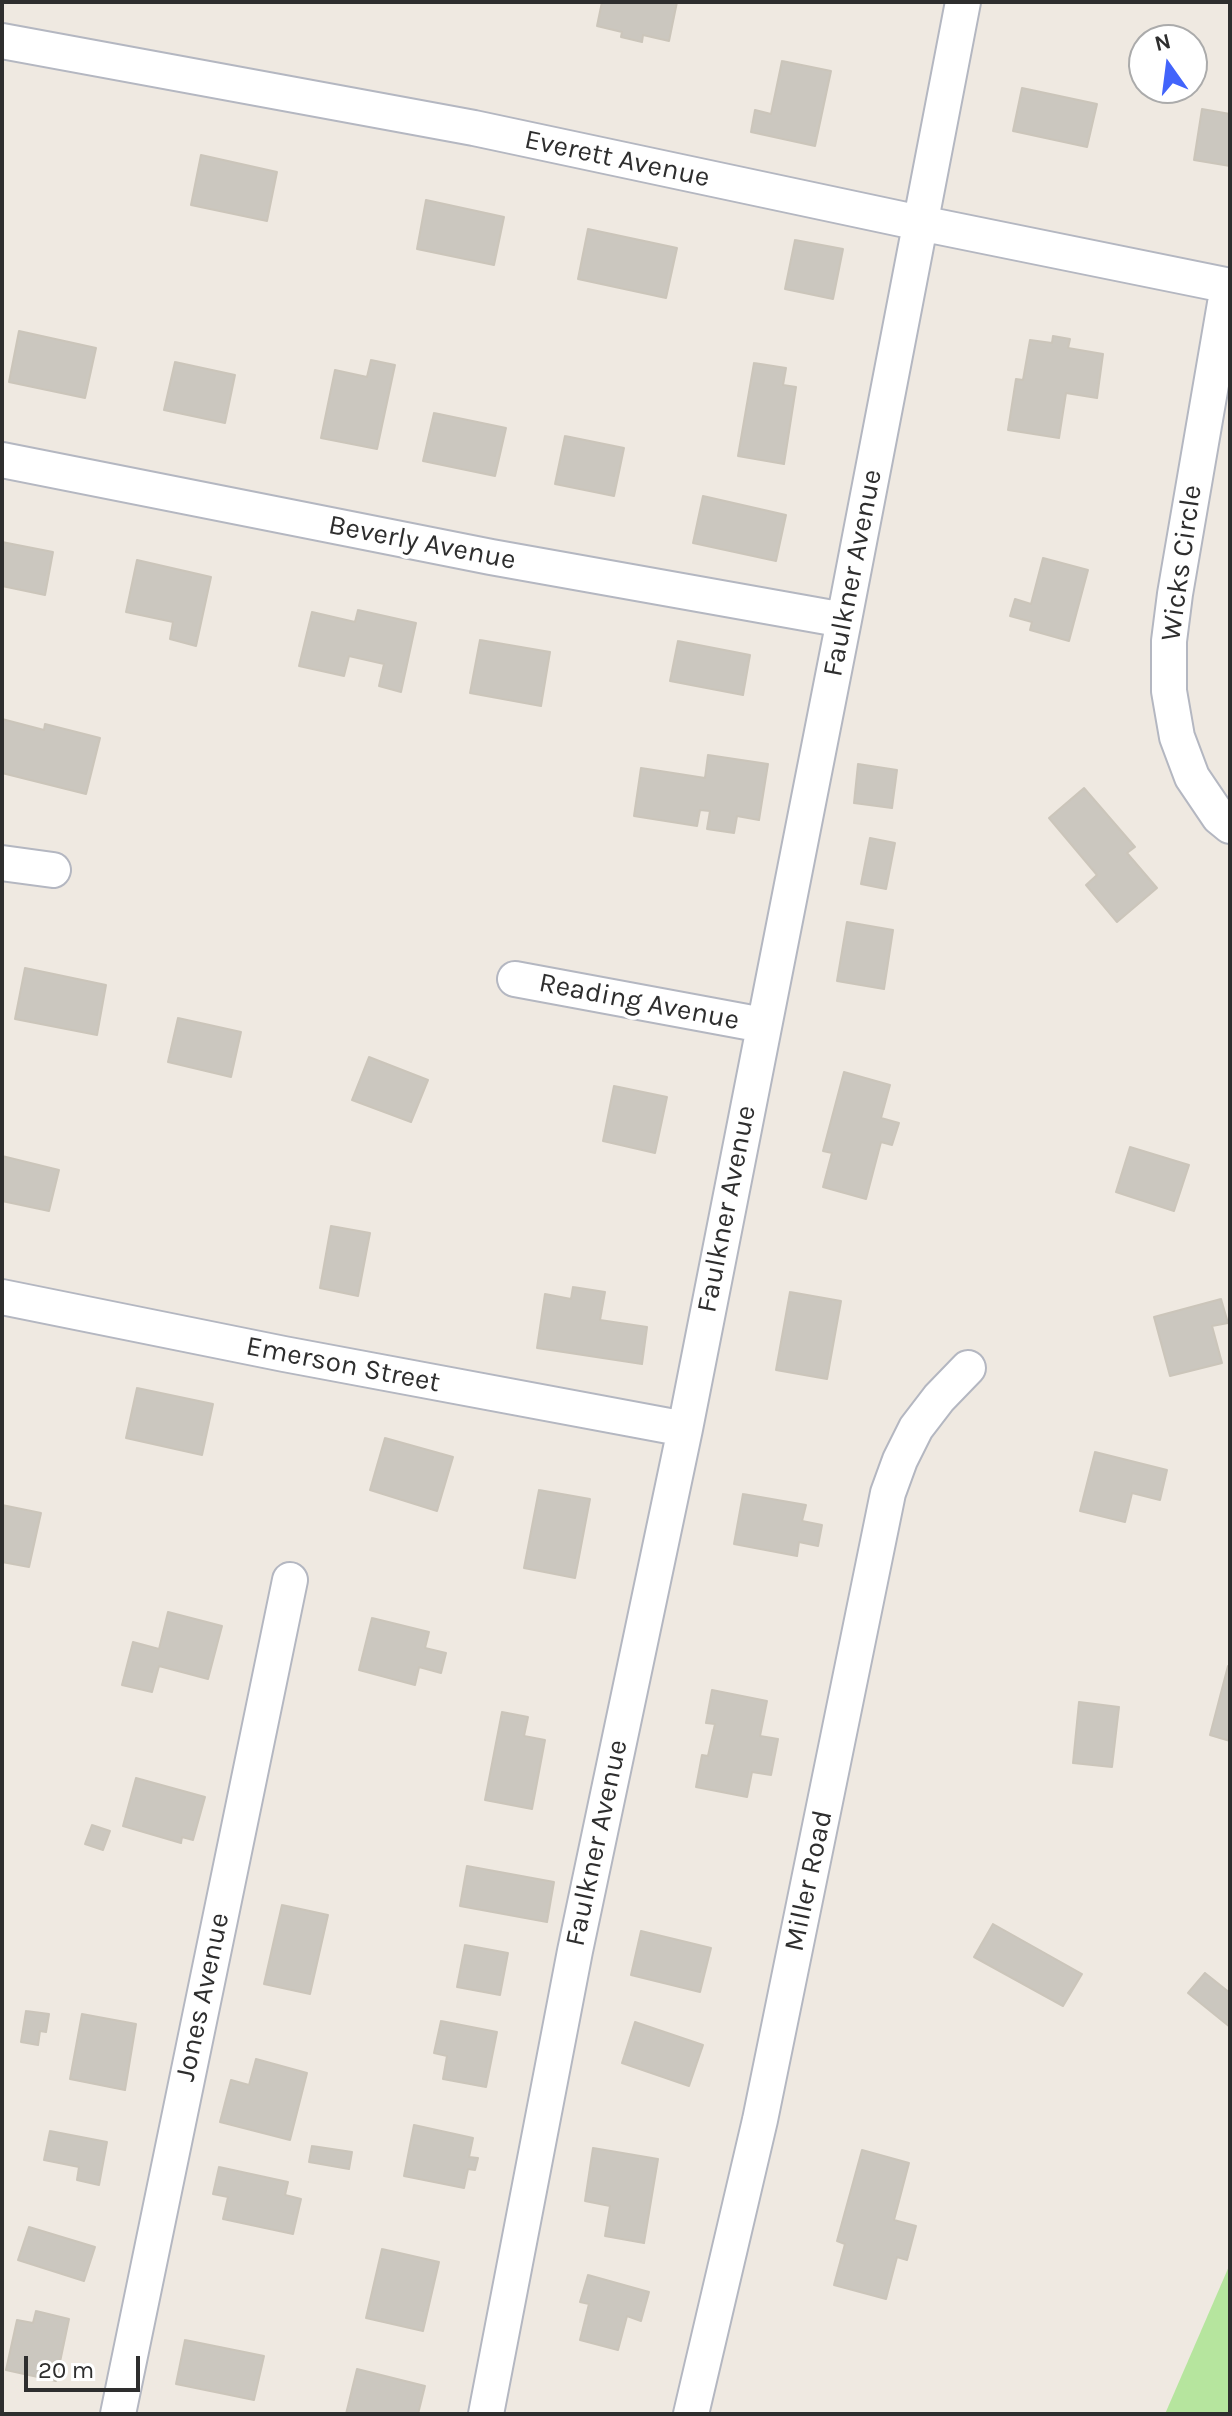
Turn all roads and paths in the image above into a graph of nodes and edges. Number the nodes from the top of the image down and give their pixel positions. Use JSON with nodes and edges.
{"nodes":[{"id":1,"x":963,"y":2,"type":"edge"},
{"id":2,"x":2,"y":41,"type":"edge"},
{"id":3,"x":920,"y":223,"type":"junction"},
{"id":4,"x":1229,"y":286,"type":"edge"},
{"id":5,"x":2,"y":460,"type":"edge"},
{"id":6,"x":844,"y":620,"type":"junction"},
{"id":7,"x":1230,"y":826,"type":"edge"},
{"id":8,"x":2,"y":863,"type":"edge"},
{"id":9,"x":53,"y":870,"type":"dead end"},
{"id":10,"x":515,"y":979,"type":"dead end"},
{"id":11,"x":763,"y":1025,"type":"junction"},
{"id":12,"x":2,"y":1297,"type":"edge"},
{"id":13,"x":968,"y":1368,"type":"dead end"},
{"id":14,"x":685,"y":1429,"type":"junction"},
{"id":15,"x":290,"y":1580,"type":"dead end"},
{"id":16,"x":118,"y":2414,"type":"edge"},
{"id":17,"x":486,"y":2414,"type":"edge"},
{"id":18,"x":691,"y":2414,"type":"edge"}],
"edges":[{"from":1,"to":3,"type":"street","name":"Faulkner Avenue"},
{"from":2,"to":3,"type":"street","name":"Everett Avenue"},
{"from":3,"to":4,"type":"street","name":"Everett Avenue"},
{"from":3,"to":6,"type":"street","name":"Faulkner Avenue"},
{"from":4,"to":7,"type":"street","name":"Wicks Circle"},
{"from":5,"to":6,"type":"street","name":"Beverly Avenue"},
{"from":6,"to":11,"type":"street","name":"Faulkner Avenue"},
{"from":8,"to":9,"type":"street"},
{"from":10,"to":11,"type":"street","name":"Reading Avenue"},
{"from":11,"to":14,"type":"street","name":"Faulkner Avenue"},
{"from":12,"to":14,"type":"street","name":"Emerson Street"},
{"from":13,"to":18,"type":"street","name":"Miller Road"},
{"from":14,"to":17,"type":"street","name":"Faulkner Avenue"},
{"from":15,"to":16,"type":"street","name":"Jones Avenue"}]}
